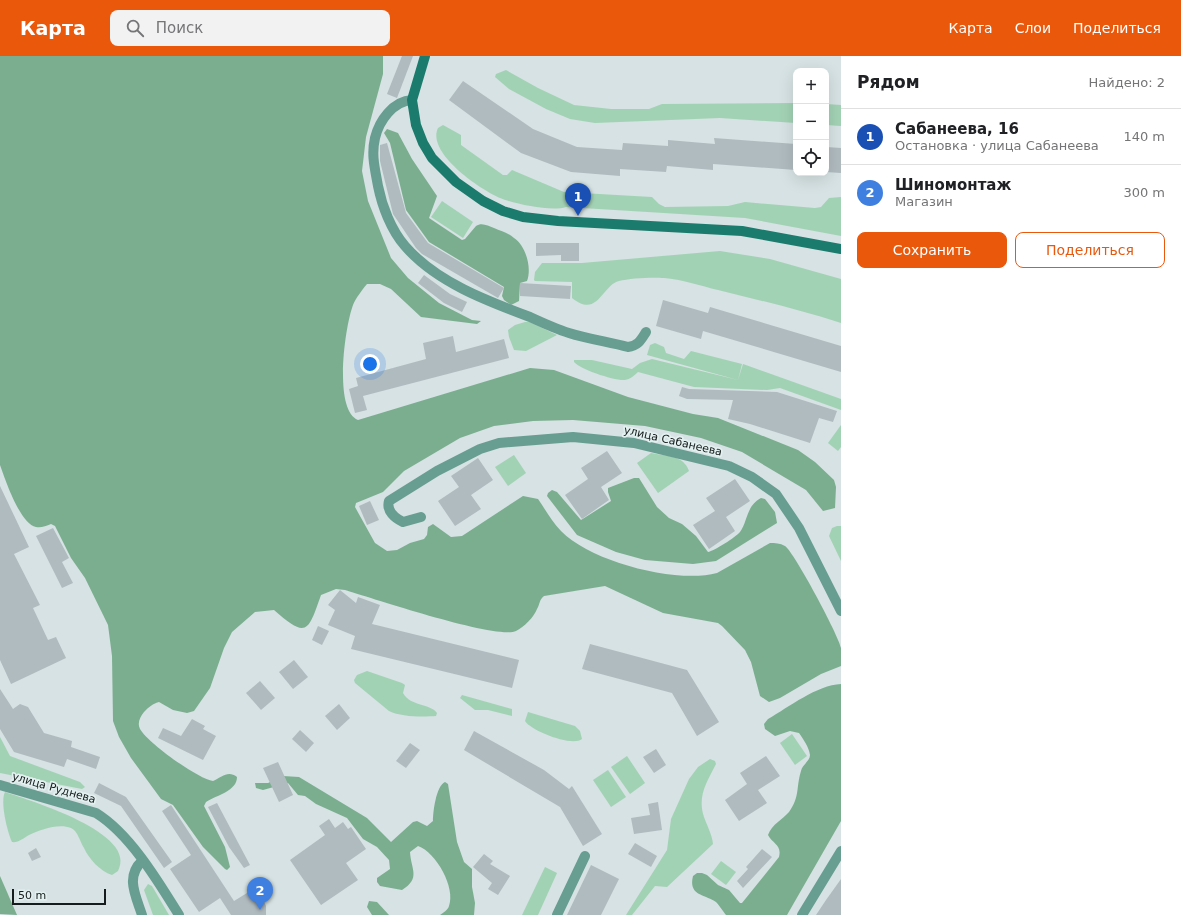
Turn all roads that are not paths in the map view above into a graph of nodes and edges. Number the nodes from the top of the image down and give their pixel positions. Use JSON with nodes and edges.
{"nodes":[{"id":1,"x":425,"y":56,"type":"edge"},
{"id":2,"x":412,"y":100,"type":"junction"},
{"id":3,"x":841,"y":249,"type":"edge"},
{"id":4,"x":646,"y":332,"type":"dead end"},
{"id":5,"x":421,"y":517,"type":"dead end"},
{"id":6,"x":841,"y":611,"type":"edge"},
{"id":7,"x":0,"y":784,"type":"edge"},
{"id":8,"x":841,"y":851,"type":"edge"},
{"id":9,"x":585,"y":856,"type":"dead end"},
{"id":10,"x":142,"y":861,"type":"junction"},
{"id":11,"x":142,"y":915,"type":"edge"},
{"id":12,"x":178,"y":915,"type":"edge"},
{"id":13,"x":556,"y":915,"type":"edge"},
{"id":14,"x":802,"y":915,"type":"edge"}],
"edges":[{"from":1,"to":2,"type":"street"},
{"from":2,"to":3,"type":"street"},
{"from":2,"to":4,"type":"street"},
{"from":5,"to":6,"type":"street","name":"улица Сабанеева"},
{"from":7,"to":10,"type":"street","name":"улица Руднева"},
{"from":8,"to":14,"type":"street"},
{"from":9,"to":13,"type":"street"},
{"from":10,"to":11,"type":"street"},
{"from":10,"to":12,"type":"street","name":"улица Руднева"}]}
